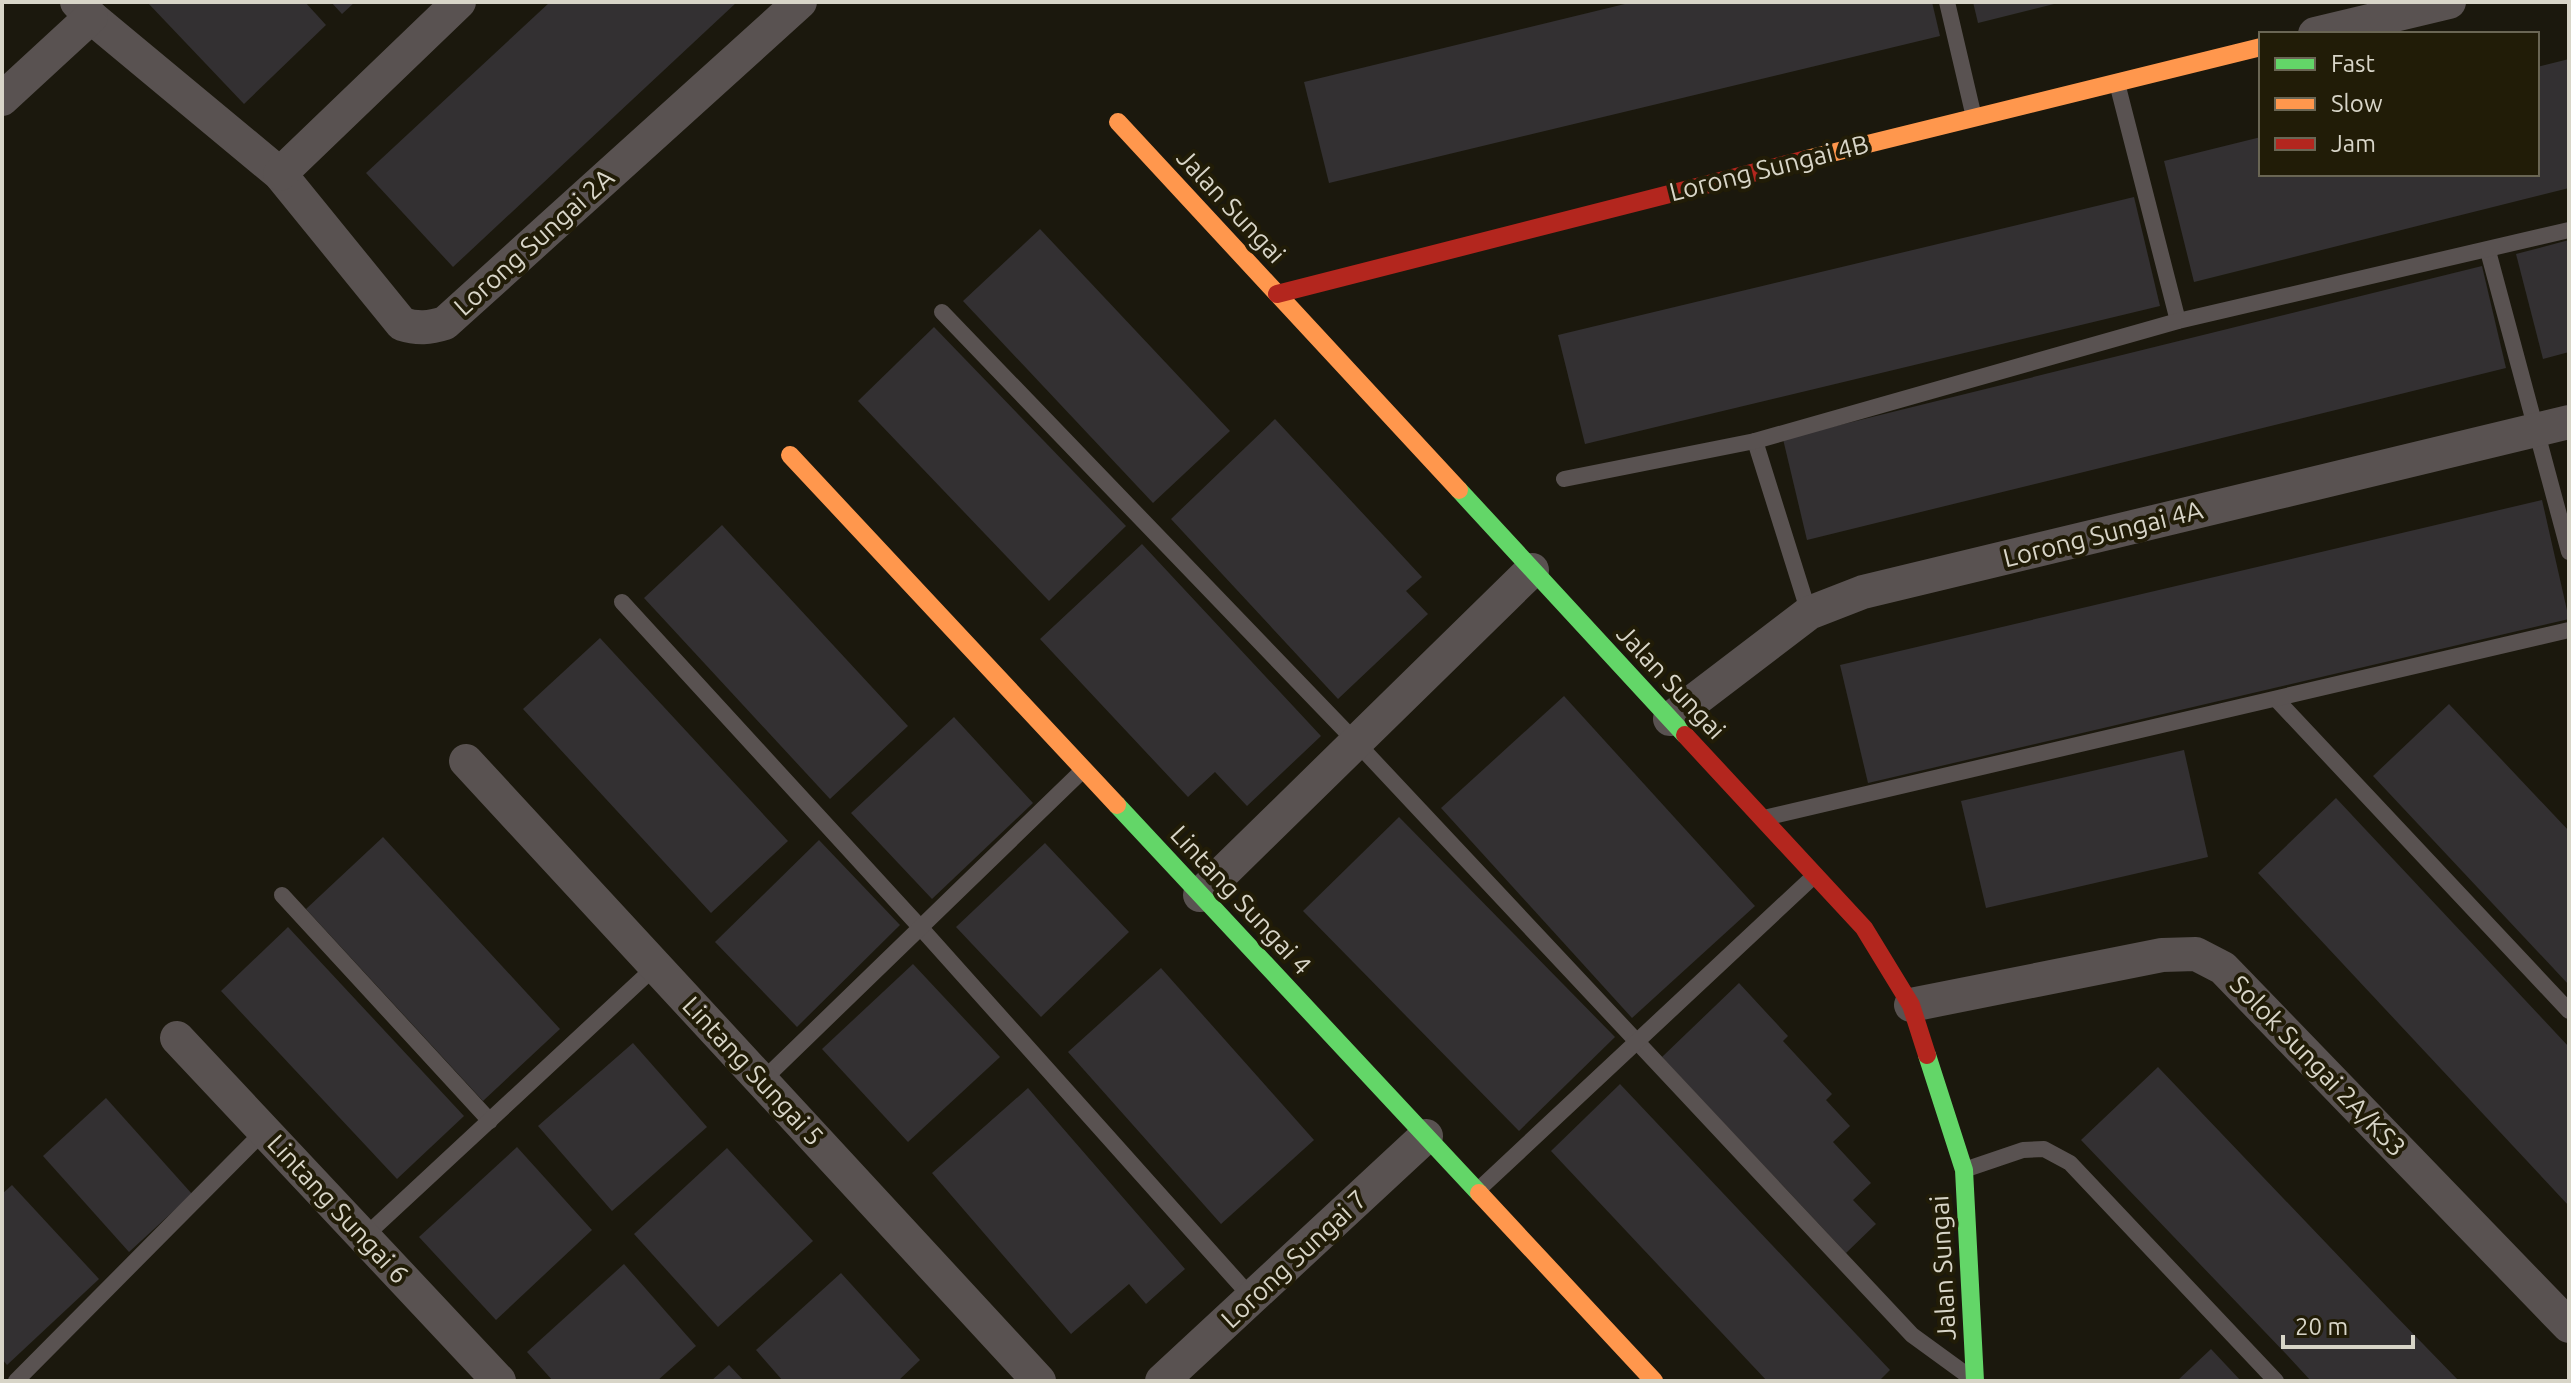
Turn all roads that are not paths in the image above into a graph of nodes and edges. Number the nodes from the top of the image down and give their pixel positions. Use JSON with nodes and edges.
{"nodes":[{"id":1,"x":459,"y":2,"type":"edge"},
{"id":2,"x":800,"y":2,"type":"edge"},
{"id":3,"x":1947,"y":2,"type":"edge"},
{"id":4,"x":2449,"y":2,"type":"edge"},
{"id":5,"x":84,"y":10,"type":"edge"},
{"id":6,"x":2323,"y":32,"type":"edge"},
{"id":7,"x":2259,"y":47,"type":"edge"},
{"id":8,"x":2116,"y":82,"type":"junction"},
{"id":9,"x":2,"y":99,"type":"edge"},
{"id":10,"x":1973,"y":116,"type":"junction"},
{"id":11,"x":1118,"y":122,"type":"dead end"},
{"id":12,"x":280,"y":174,"type":"junction"},
{"id":13,"x":2569,"y":230,"type":"edge"},
{"id":14,"x":2488,"y":251,"type":"junction"},
{"id":15,"x":1277,"y":294,"type":"junction"},
{"id":16,"x":942,"y":312,"type":"dead end"},
{"id":17,"x":2178,"y":321,"type":"junction"},
{"id":18,"x":2569,"y":422,"type":"edge"},
{"id":19,"x":2536,"y":430,"type":"junction"},
{"id":20,"x":1755,"y":441,"type":"junction"},
{"id":21,"x":790,"y":455,"type":"dead end"},
{"id":22,"x":1564,"y":479,"type":"dead end"},
{"id":23,"x":2569,"y":552,"type":"edge"},
{"id":24,"x":1532,"y":570,"type":"junction"},
{"id":25,"x":622,"y":602,"type":"dead end"},
{"id":26,"x":1809,"y":613,"type":"junction"},
{"id":27,"x":2569,"y":630,"type":"edge"},
{"id":28,"x":2276,"y":699,"type":"junction"},
{"id":29,"x":1670,"y":719,"type":"junction"},
{"id":30,"x":1356,"y":742,"type":"junction"},
{"id":31,"x":466,"y":761,"type":"dead end"},
{"id":32,"x":1083,"y":770,"type":"junction"},
{"id":33,"x":1762,"y":819,"type":"junction"},
{"id":34,"x":1815,"y":875,"type":"junction"},
{"id":35,"x":282,"y":895,"type":"dead end"},
{"id":36,"x":1200,"y":895,"type":"junction"},
{"id":37,"x":920,"y":927,"type":"junction"},
{"id":38,"x":656,"y":966,"type":"junction"},
{"id":39,"x":1911,"y":1005,"type":"junction"},
{"id":40,"x":2569,"y":1011,"type":"edge"},
{"id":41,"x":177,"y":1038,"type":"dead end"},
{"id":42,"x":1635,"y":1043,"type":"junction"},
{"id":43,"x":762,"y":1081,"type":"junction"},
{"id":44,"x":490,"y":1121,"type":"junction"},
{"id":45,"x":264,"y":1131,"type":"junction"},
{"id":46,"x":1426,"y":1136,"type":"junction"},
{"id":47,"x":1964,"y":1170,"type":"junction"},
{"id":48,"x":1476,"y":1191,"type":"junction"},
{"id":49,"x":364,"y":1237,"type":"junction"},
{"id":50,"x":1252,"y":1298,"type":"junction"},
{"id":51,"x":2569,"y":1326,"type":"edge"},
{"id":52,"x":16,"y":1381,"type":"edge"},
{"id":53,"x":499,"y":1381,"type":"edge"},
{"id":54,"x":1039,"y":1381,"type":"edge"},
{"id":55,"x":1162,"y":1381,"type":"edge"},
{"id":56,"x":1654,"y":1381,"type":"edge"},
{"id":57,"x":1975,"y":1381,"type":"edge"},
{"id":58,"x":2276,"y":1381,"type":"edge"}],
"edges":[{"from":1,"to":12,"type":"street"},
{"from":2,"to":12,"type":"street","name":"Lorong Sungai 2A"},
{"from":3,"to":10,"type":"lane"},
{"from":4,"to":6,"type":"street"},
{"from":5,"to":9,"type":"street"},
{"from":5,"to":12,"type":"street","name":"Lorong Sungai 2A"},
{"from":7,"to":8,"type":"street","name":"Lorong Sungai 4B"},
{"from":8,"to":10,"type":"street","name":"Lorong Sungai 4B"},
{"from":8,"to":17,"type":"lane"},
{"from":10,"to":15,"type":"street","name":"Lorong Sungai 4B"},
{"from":11,"to":15,"type":"street","name":"Jalan Sungai"},
{"from":13,"to":14,"type":"lane"},
{"from":14,"to":17,"type":"lane"},
{"from":14,"to":19,"type":"lane"},
{"from":15,"to":24,"type":"street","name":"Jalan Sungai"},
{"from":16,"to":30,"type":"lane"},
{"from":17,"to":20,"type":"lane"},
{"from":18,"to":19,"type":"street","name":"Lorong Sungai 4A"},
{"from":19,"to":23,"type":"lane"},
{"from":19,"to":26,"type":"street","name":"Lorong Sungai 4A"},
{"from":20,"to":22,"type":"lane"},
{"from":20,"to":26,"type":"lane"},
{"from":21,"to":32,"type":"street","name":"Lintang Sungai 4"},
{"from":24,"to":29,"type":"street","name":"Jalan Sungai"},
{"from":24,"to":30,"type":"street"},
{"from":25,"to":37,"type":"lane"},
{"from":26,"to":29,"type":"street","name":"Lorong Sungai 4A"},
{"from":27,"to":28,"type":"lane"},
{"from":28,"to":33,"type":"lane"},
{"from":28,"to":40,"type":"lane"},
{"from":29,"to":33,"type":"street","name":"Jalan Sungai"},
{"from":30,"to":36,"type":"street"},
{"from":30,"to":42,"type":"lane"},
{"from":31,"to":38,"type":"street","name":"Lintang Sungai 5"},
{"from":32,"to":36,"type":"street","name":"Lintang Sungai 4"},
{"from":32,"to":37,"type":"lane"},
{"from":33,"to":34,"type":"street","name":"Jalan Sungai"},
{"from":34,"to":39,"type":"street","name":"Jalan Sungai"},
{"from":34,"to":42,"type":"lane"},
{"from":35,"to":44,"type":"lane"},
{"from":36,"to":46,"type":"street","name":"Lintang Sungai 4"},
{"from":37,"to":43,"type":"lane"},
{"from":37,"to":50,"type":"lane"},
{"from":38,"to":43,"type":"street","name":"Lintang Sungai 5"},
{"from":38,"to":44,"type":"lane"},
{"from":39,"to":47,"type":"street","name":"Jalan Sungai"},
{"from":39,"to":51,"type":"street","name":"Solok Sungai 2A/KS3"},
{"from":41,"to":45,"type":"street","name":"Lintang Sungai 6"},
{"from":42,"to":48,"type":"lane"},
{"from":42,"to":57,"type":"lane"},
{"from":43,"to":54,"type":"street","name":"Lintang Sungai 5"},
{"from":44,"to":49,"type":"lane"},
{"from":45,"to":49,"type":"street","name":"Lintang Sungai 6"},
{"from":45,"to":52,"type":"lane"},
{"from":46,"to":48,"type":"street","name":"Lintang Sungai 4"},
{"from":46,"to":50,"type":"street","name":"Lorong Sungai 7"},
{"from":47,"to":57,"type":"street","name":"Jalan Sungai"},
{"from":47,"to":58,"type":"lane"},
{"from":48,"to":56,"type":"street","name":"Lintang Sungai 4"},
{"from":49,"to":53,"type":"street","name":"Lintang Sungai 6"},
{"from":50,"to":55,"type":"street","name":"Lorong Sungai 7"}]}
